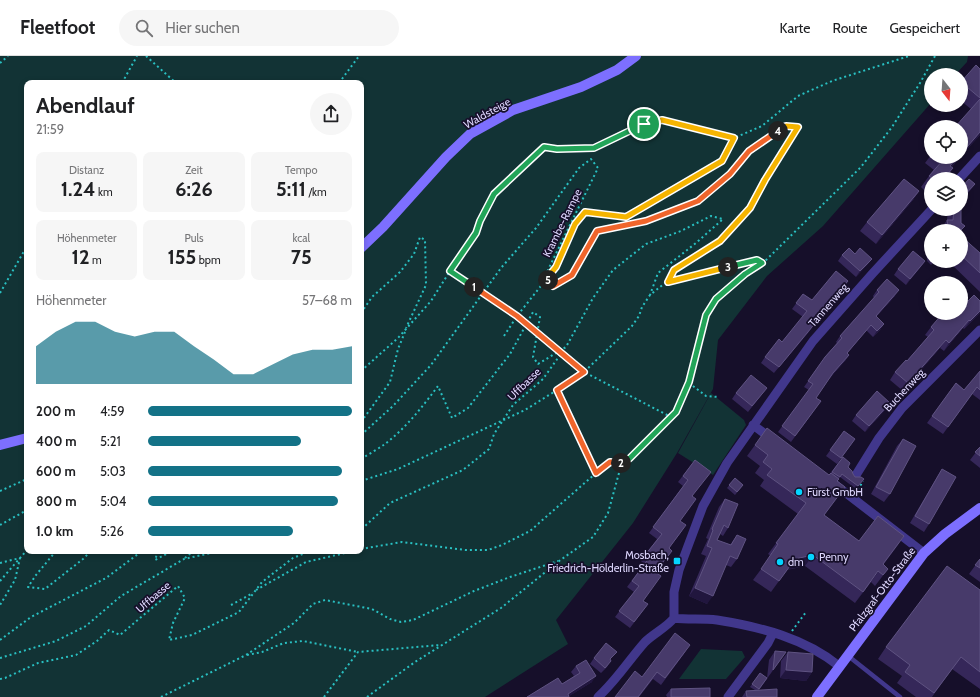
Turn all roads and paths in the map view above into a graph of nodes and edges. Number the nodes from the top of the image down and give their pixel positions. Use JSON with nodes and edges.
{"nodes":[{"id":1,"x":8,"y":56,"type":"edge"},
{"id":2,"x":138,"y":56,"type":"edge"},
{"id":3,"x":146,"y":56,"type":"edge"},
{"id":4,"x":359,"y":56,"type":"edge"},
{"id":5,"x":636,"y":56,"type":"edge"},
{"id":6,"x":910,"y":56,"type":"edge"},
{"id":7,"x":935,"y":56,"type":"edge"},
{"id":8,"x":0,"y":62,"type":"edge"},
{"id":9,"x":124,"y":80,"type":"edge"},
{"id":10,"x":173,"y":80,"type":"edge"},
{"id":11,"x":341,"y":80,"type":"edge"},
{"id":12,"x":734,"y":138,"type":"junction"},
{"id":13,"x":980,"y":156,"type":"edge"},
{"id":14,"x":965,"y":172,"type":"edge"},
{"id":15,"x":926,"y":216,"type":"edge"},
{"id":16,"x":364,"y":245,"type":"edge"},
{"id":17,"x":24,"y":251,"type":"edge"},
{"id":18,"x":762,"y":263,"type":"junction"},
{"id":19,"x":450,"y":271,"type":"junction"},
{"id":20,"x":547,"y":278,"type":"junction"},
{"id":21,"x":668,"y":282,"type":"junction"},
{"id":22,"x":0,"y":292,"type":"edge"},
{"id":23,"x":484,"y":293,"type":"junction"},
{"id":24,"x":650,"y":295,"type":"junction"},
{"id":25,"x":364,"y":308,"type":"edge"},
{"id":26,"x":517,"y":316,"type":"junction"},
{"id":27,"x":527,"y":324,"type":"junction"},
{"id":28,"x":406,"y":330,"type":"junction"},
{"id":29,"x":980,"y":330,"type":"edge"},
{"id":30,"x":538,"y":333,"type":"junction"},
{"id":31,"x":504,"y":336,"type":"dead end"},
{"id":32,"x":561,"y":351,"type":"junction"},
{"id":33,"x":364,"y":368,"type":"edge"},
{"id":34,"x":584,"y":372,"type":"junction"},
{"id":35,"x":689,"y":382,"type":"junction"},
{"id":36,"x":557,"y":390,"type":"junction"},
{"id":37,"x":719,"y":397,"type":"dead end"},
{"id":38,"x":671,"y":417,"type":"junction"},
{"id":39,"x":364,"y":418,"type":"edge"},
{"id":40,"x":503,"y":420,"type":"junction"},
{"id":41,"x":753,"y":425,"type":"junction"},
{"id":42,"x":364,"y":432,"type":"edge"},
{"id":43,"x":24,"y":439,"type":"edge"},
{"id":44,"x":778,"y":443,"type":"edge"},
{"id":45,"x":0,"y":445,"type":"edge"},
{"id":46,"x":364,"y":457,"type":"edge"},
{"id":47,"x":624,"y":463,"type":"junction"},
{"id":48,"x":596,"y":473,"type":"junction"},
{"id":49,"x":856,"y":475,"type":"joint"},
{"id":50,"x":827,"y":479,"type":"edge"},
{"id":51,"x":24,"y":480,"type":"edge"},
{"id":52,"x":364,"y":480,"type":"edge"},
{"id":53,"x":0,"y":491,"type":"edge"},
{"id":54,"x":852,"y":498,"type":"junction"},
{"id":55,"x":980,"y":508,"type":"edge"},
{"id":56,"x":24,"y":512,"type":"edge"},
{"id":57,"x":0,"y":525,"type":"edge"},
{"id":58,"x":364,"y":527,"type":"edge"},
{"id":59,"x":364,"y":548,"type":"edge"},
{"id":60,"x":24,"y":553,"type":"edge"},
{"id":61,"x":924,"y":553,"type":"junction"},
{"id":62,"x":54,"y":554,"type":"edge"},
{"id":63,"x":88,"y":554,"type":"edge"},
{"id":64,"x":138,"y":554,"type":"edge"},
{"id":65,"x":157,"y":554,"type":"edge"},
{"id":66,"x":166,"y":554,"type":"edge"},
{"id":67,"x":190,"y":554,"type":"edge"},
{"id":68,"x":206,"y":554,"type":"edge"},
{"id":69,"x":303,"y":554,"type":"edge"},
{"id":70,"x":341,"y":554,"type":"edge"},
{"id":71,"x":20,"y":558,"type":"junction"},
{"id":72,"x":184,"y":559,"type":"junction"},
{"id":73,"x":559,"y":561,"type":"junction"},
{"id":74,"x":0,"y":563,"type":"edge"},
{"id":75,"x":0,"y":581,"type":"edge"},
{"id":76,"x":255,"y":591,"type":"junction"},
{"id":77,"x":0,"y":605,"type":"edge"},
{"id":78,"x":231,"y":605,"type":"dead end"},
{"id":79,"x":806,"y":612,"type":"dead end"},
{"id":80,"x":674,"y":618,"type":"junction"},
{"id":81,"x":791,"y":632,"type":"dead end"},
{"id":82,"x":773,"y":633,"type":"junction"},
{"id":83,"x":0,"y":640,"type":"edge"},
{"id":84,"x":441,"y":645,"type":"junction"},
{"id":85,"x":358,"y":652,"type":"junction"},
{"id":86,"x":246,"y":655,"type":"junction"},
{"id":87,"x":847,"y":656,"type":"junction"},
{"id":88,"x":0,"y":658,"type":"edge"},
{"id":89,"x":839,"y":666,"type":"junction"},
{"id":90,"x":0,"y":679,"type":"edge"},
{"id":91,"x":161,"y":697,"type":"edge"},
{"id":92,"x":324,"y":697,"type":"edge"},
{"id":93,"x":367,"y":697,"type":"edge"},
{"id":94,"x":598,"y":697,"type":"edge"},
{"id":95,"x":728,"y":697,"type":"edge"},
{"id":96,"x":817,"y":697,"type":"edge"},
{"id":97,"x":900,"y":697,"type":"edge"}],
"edges":[{"from":1,"to":8,"type":"path"},
{"from":2,"to":9,"type":"path"},
{"from":3,"to":10,"type":"path"},
{"from":4,"to":11,"type":"path"},
{"from":5,"to":16,"type":"street","name":"Waldsteige"},
{"from":6,"to":12,"type":"path"},
{"from":7,"to":18,"type":"path"},
{"from":12,"to":19,"type":"path"},
{"from":12,"to":20,"type":"path"},
{"from":13,"to":14,"type":"street"},
{"from":15,"to":41,"type":"street","name":"Tannenweg"},
{"from":17,"to":22,"type":"path"},
{"from":18,"to":21,"type":"path"},
{"from":18,"to":35,"type":"path"},
{"from":19,"to":23,"type":"path"},
{"from":19,"to":28,"type":"path"},
{"from":20,"to":21,"type":"path"},
{"from":20,"to":23,"type":"path","name":"Krambe-Rampe"},
{"from":20,"to":26,"type":"path"},
{"from":21,"to":24,"type":"path"},
{"from":23,"to":26,"type":"path"},
{"from":23,"to":42,"type":"path","name":"Krambe-Rampe"},
{"from":24,"to":32,"type":"path"},
{"from":24,"to":34,"type":"path"},
{"from":25,"to":28,"type":"path"},
{"from":26,"to":27,"type":"path"},
{"from":26,"to":31,"type":"path"},
{"from":27,"to":30,"type":"path"},
{"from":27,"to":30,"type":"path"},
{"from":27,"to":46,"type":"path"},
{"from":28,"to":33,"type":"path"},
{"from":28,"to":39,"type":"path"},
{"from":29,"to":49,"type":"street","name":"Buchenweg"},
{"from":30,"to":32,"type":"path"},
{"from":30,"to":32,"type":"path"},
{"from":32,"to":34,"type":"path"},
{"from":32,"to":40,"type":"path","name":"Uffbasse"},
{"from":34,"to":36,"type":"path"},
{"from":34,"to":38,"type":"path"},
{"from":35,"to":37,"type":"path"},
{"from":35,"to":38,"type":"path"},
{"from":36,"to":40,"type":"path"},
{"from":36,"to":48,"type":"path"},
{"from":38,"to":47,"type":"path"},
{"from":40,"to":52,"type":"path"},
{"from":40,"to":58,"type":"path","name":"Uffbasse"},
{"from":41,"to":44,"type":"street"},
{"from":41,"to":80,"type":"street","name":"Tannenweg"},
{"from":43,"to":45,"type":"street"},
{"from":47,"to":48,"type":"path"},
{"from":47,"to":73,"type":"path"},
{"from":48,"to":59,"type":"path"},
{"from":49,"to":54,"type":"path"},
{"from":50,"to":54,"type":"street"},
{"from":51,"to":53,"type":"path"},
{"from":54,"to":61,"type":"street"},
{"from":55,"to":61,"type":"street","name":"Pfalzgraf-Otto-Straße"},
{"from":56,"to":57,"type":"path"},
{"from":60,"to":71,"type":"path"},
{"from":61,"to":87,"type":"street","name":"Pfalzgraf-Otto-Straße"},
{"from":62,"to":63,"type":"path"},
{"from":64,"to":83,"type":"path"},
{"from":65,"to":66,"type":"path"},
{"from":67,"to":72,"type":"path"},
{"from":68,"to":72,"type":"path"},
{"from":69,"to":76,"type":"path","name":"Uffbasse"},
{"from":70,"to":76,"type":"path"},
{"from":71,"to":74,"type":"path"},
{"from":71,"to":75,"type":"path"},
{"from":71,"to":77,"type":"path"},
{"from":72,"to":88,"type":"path"},
{"from":73,"to":84,"type":"path"},
{"from":73,"to":86,"type":"path"},
{"from":76,"to":78,"type":"path"},
{"from":76,"to":90,"type":"path","name":"Uffbasse"},
{"from":79,"to":81,"type":"path"},
{"from":80,"to":82,"type":"street"},
{"from":80,"to":94,"type":"street"},
{"from":82,"to":89,"type":"street"},
{"from":82,"to":95,"type":"street"},
{"from":84,"to":85,"type":"path"},
{"from":84,"to":93,"type":"path"},
{"from":85,"to":86,"type":"path"},
{"from":85,"to":92,"type":"path"},
{"from":86,"to":91,"type":"path"},
{"from":87,"to":89,"type":"street","name":"Pfalzgraf-Otto-Straße"},
{"from":87,"to":97,"type":"lane"},
{"from":89,"to":96,"type":"street","name":"Pfalzgraf-Otto-Straße"}]}
